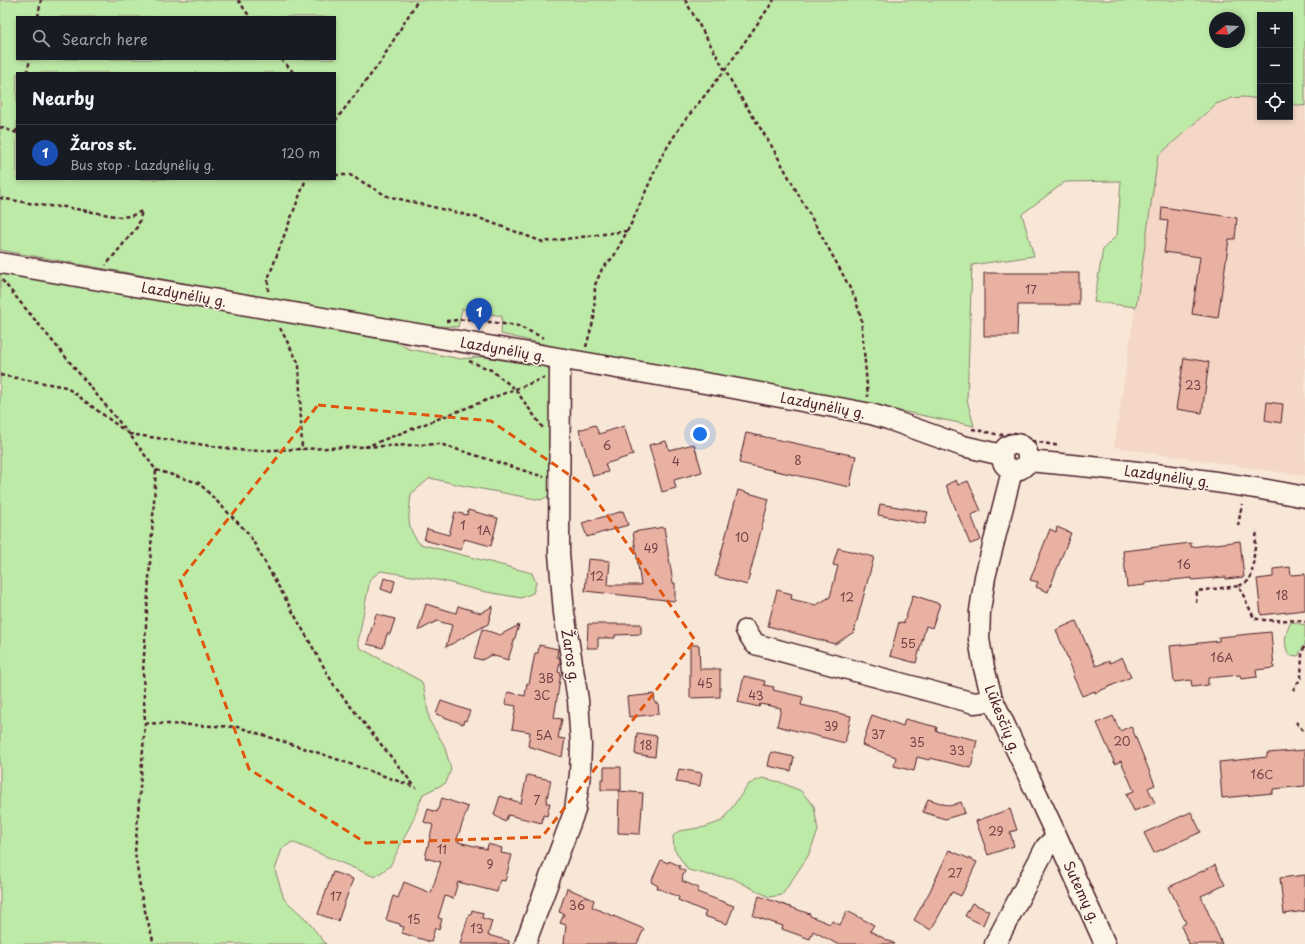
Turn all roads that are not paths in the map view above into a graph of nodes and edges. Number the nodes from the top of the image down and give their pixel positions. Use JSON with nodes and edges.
{"nodes":[{"id":1,"x":0,"y":263,"type":"edge"},
{"id":2,"x":559,"y":365,"type":"junction"},
{"id":3,"x":1014,"y":462,"type":"junction"},
{"id":4,"x":1305,"y":497,"type":"edge"},
{"id":5,"x":746,"y":630,"type":"dead end"},
{"id":6,"x":992,"y":698,"type":"junction"},
{"id":7,"x":1058,"y":839,"type":"junction"},
{"id":8,"x":526,"y":944,"type":"edge"},
{"id":9,"x":995,"y":944,"type":"edge"},
{"id":10,"x":1105,"y":944,"type":"edge"}],
"edges":[{"from":1,"to":2,"type":"street","name":"Lazdynėlių g."},
{"from":2,"to":3,"type":"street","name":"Lazdynėlių g."},
{"from":2,"to":8,"type":"street","name":"Žaros g."},
{"from":3,"to":4,"type":"street","name":"Lazdynėlių g."},
{"from":3,"to":6,"type":"street","name":"Lūkesčių g."},
{"from":5,"to":6,"type":"street"},
{"from":6,"to":7,"type":"street","name":"Lūkesčių g."},
{"from":7,"to":9,"type":"street"},
{"from":7,"to":10,"type":"street","name":"Sutemų g."}]}
